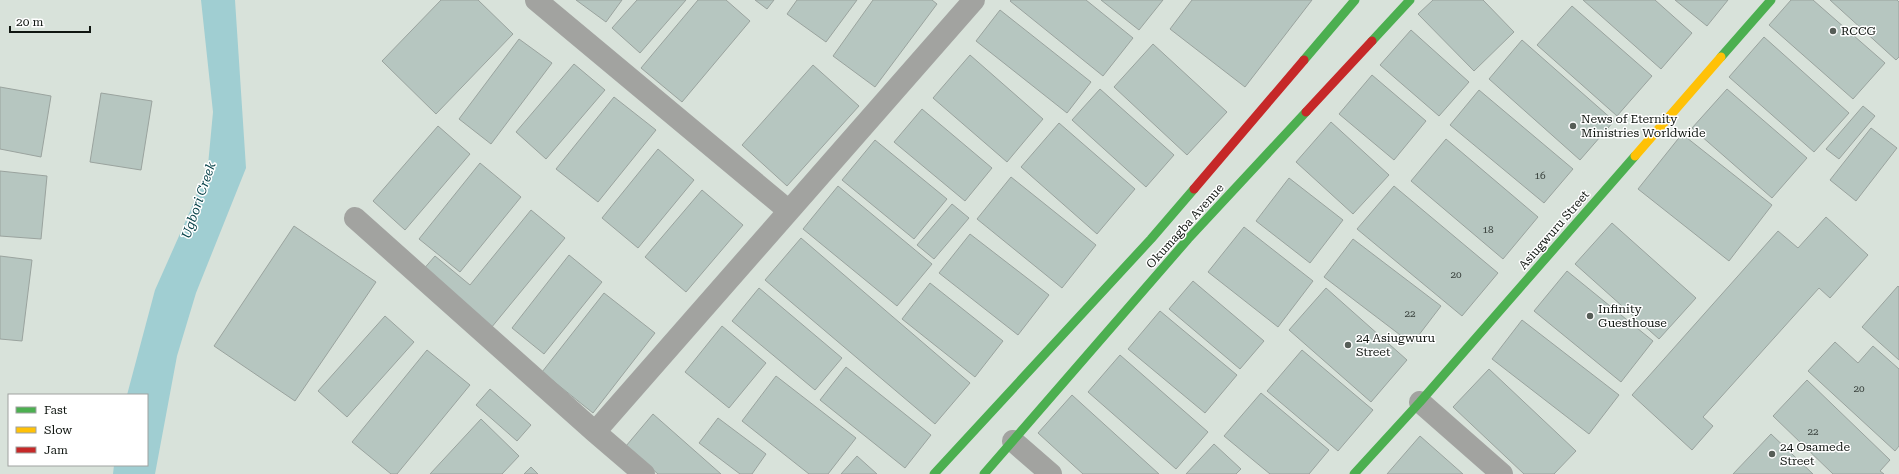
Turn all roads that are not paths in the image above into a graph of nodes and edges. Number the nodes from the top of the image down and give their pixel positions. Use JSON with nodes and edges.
{"nodes":[{"id":1,"x":536,"y":0,"type":"edge"},
{"id":2,"x":974,"y":0,"type":"edge"},
{"id":3,"x":1355,"y":0,"type":"edge"},
{"id":4,"x":1410,"y":0,"type":"edge"},
{"id":5,"x":1771,"y":0,"type":"edge"},
{"id":6,"x":789,"y":211,"type":"junction"},
{"id":7,"x":355,"y":218,"type":"dead end"},
{"id":8,"x":1420,"y":402,"type":"junction"},
{"id":9,"x":594,"y":432,"type":"junction"},
{"id":10,"x":1013,"y":441,"type":"junction"},
{"id":11,"x":644,"y":474,"type":"edge"},
{"id":12,"x":934,"y":474,"type":"edge"},
{"id":13,"x":984,"y":474,"type":"edge"},
{"id":14,"x":1051,"y":474,"type":"edge"},
{"id":15,"x":1354,"y":474,"type":"edge"},
{"id":16,"x":1502,"y":474,"type":"edge"}],
"edges":[{"from":1,"to":6,"type":"street"},
{"from":2,"to":6,"type":"street"},
{"from":3,"to":12,"type":"main road","name":"Okumagba Avenue"},
{"from":4,"to":10,"type":"main road","name":"Okumagba Avenue"},
{"from":5,"to":8,"type":"main road","name":"Asiugwuru Street"},
{"from":6,"to":9,"type":"street"},
{"from":7,"to":9,"type":"street"},
{"from":8,"to":15,"type":"main road","name":"Asiugwuru Street"},
{"from":8,"to":16,"type":"street"},
{"from":9,"to":11,"type":"street"},
{"from":10,"to":13,"type":"main road","name":"Okumagba Avenue"},
{"from":10,"to":14,"type":"street"}]}
